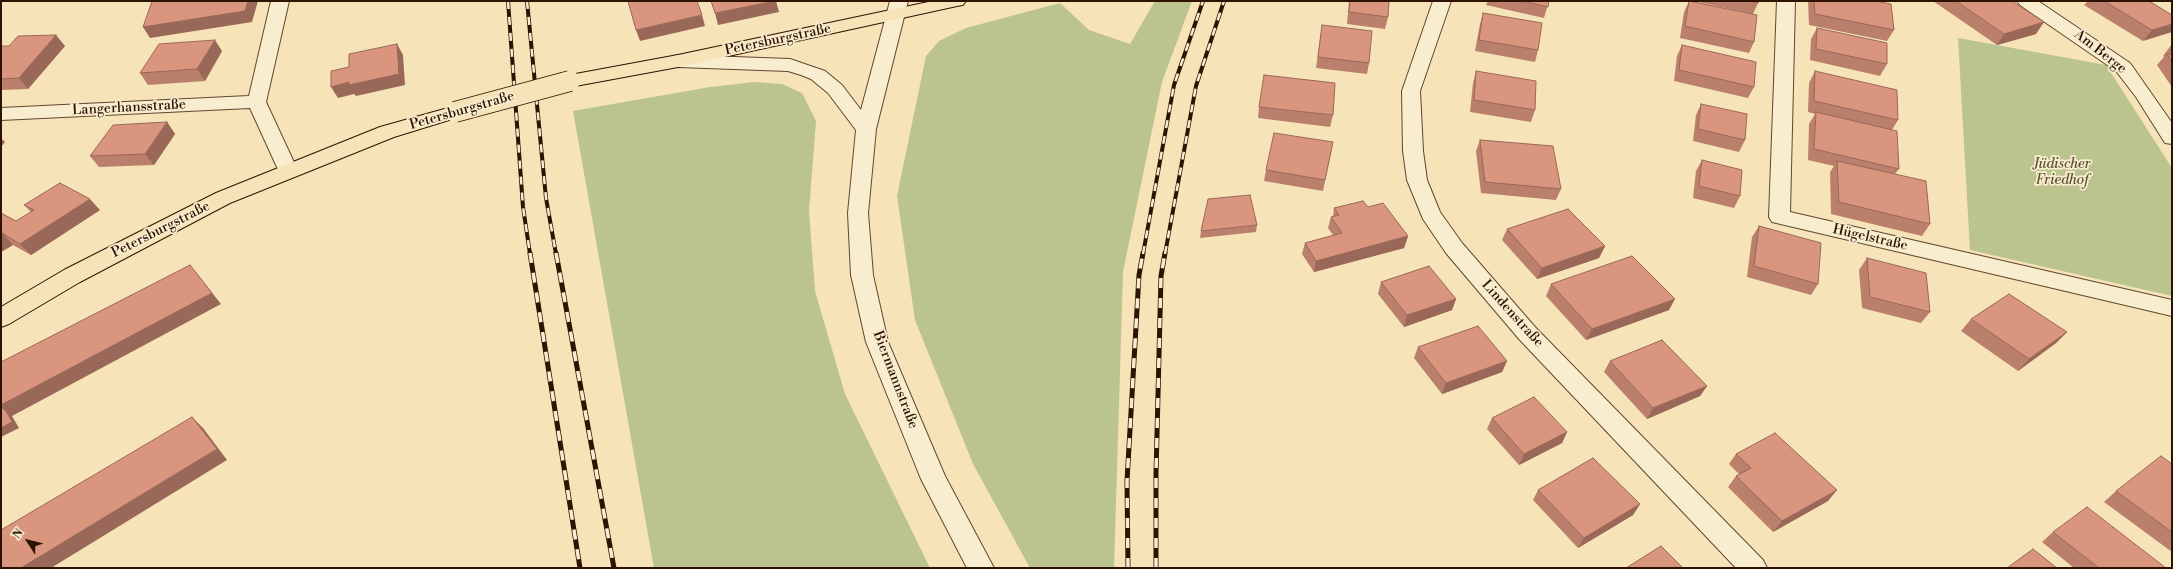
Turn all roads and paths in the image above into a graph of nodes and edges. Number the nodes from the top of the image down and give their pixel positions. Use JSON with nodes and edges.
{"nodes":[{"id":1,"x":280,"y":1,"type":"edge"},
{"id":2,"x":957,"y":1,"type":"edge"},
{"id":3,"x":1442,"y":1,"type":"edge"},
{"id":4,"x":1786,"y":1,"type":"edge"},
{"id":5,"x":2026,"y":1,"type":"edge"},
{"id":6,"x":898,"y":8,"type":"edge"},
{"id":7,"x":678,"y":61,"type":"junction"},
{"id":8,"x":257,"y":102,"type":"junction"},
{"id":9,"x":1,"y":114,"type":"edge"},
{"id":10,"x":866,"y":129,"type":"junction"},
{"id":11,"x":2172,"y":138,"type":"edge"},
{"id":12,"x":288,"y":171,"type":"junction"},
{"id":13,"x":2172,"y":308,"type":"edge"},
{"id":14,"x":1,"y":318,"type":"edge"},
{"id":15,"x":981,"y":568,"type":"edge"},
{"id":16,"x":1754,"y":568,"type":"edge"}],
"edges":[{"from":1,"to":8,"type":"street"},
{"from":2,"to":6,"type":"main road","name":"Petersburgstraße"},
{"from":3,"to":16,"type":"street","name":"Lindenstraße"},
{"from":4,"to":13,"type":"street","name":"Hügelstraße"},
{"from":5,"to":11,"type":"street","name":"Am Berge"},
{"from":6,"to":7,"type":"main road","name":"Petersburgstraße"},
{"from":6,"to":10,"type":"street","name":"Biermannstraße"},
{"from":7,"to":10,"type":"street"},
{"from":7,"to":12,"type":"main road","name":"Petersburgstraße","bridge":true},
{"from":8,"to":9,"type":"street","name":"Langerhansstraße"},
{"from":8,"to":12,"type":"street"},
{"from":10,"to":15,"type":"street","name":"Biermannstraße"},
{"from":12,"to":14,"type":"main road","name":"Petersburgstraße"}]}
